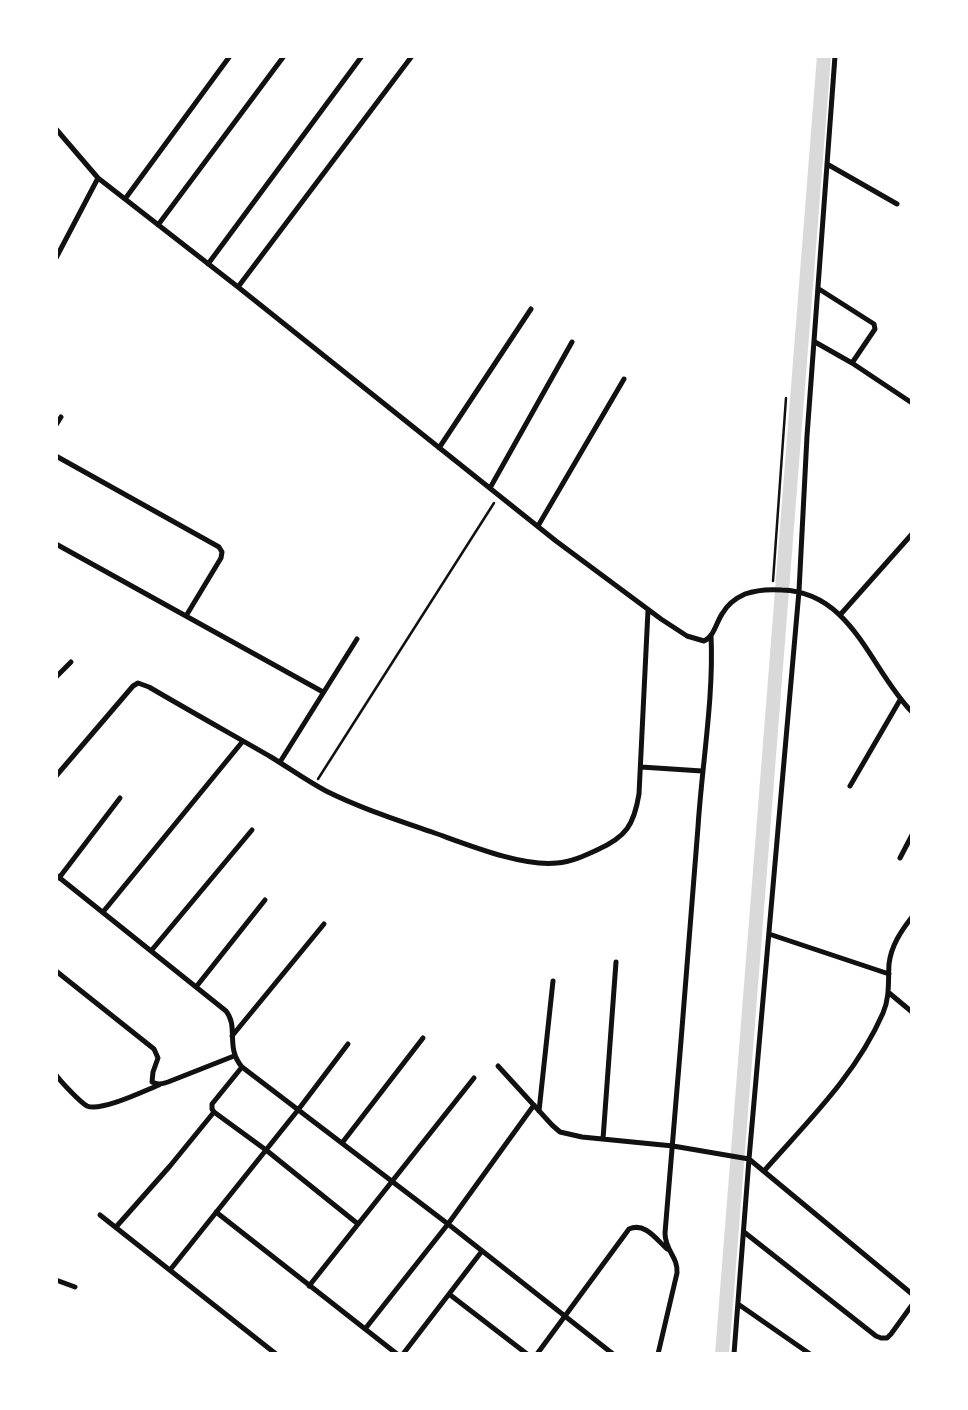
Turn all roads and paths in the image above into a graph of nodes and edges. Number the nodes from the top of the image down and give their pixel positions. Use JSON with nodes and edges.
{"nodes":[{"id":1,"x":230,"y":56,"type":"edge"},
{"id":2,"x":284,"y":56,"type":"edge"},
{"id":3,"x":362,"y":56,"type":"edge"},
{"id":4,"x":412,"y":56,"type":"edge"},
{"id":5,"x":835,"y":56,"type":"edge"},
{"id":6,"x":56,"y":128,"type":"edge"},
{"id":7,"x":827,"y":164,"type":"junction"},
{"id":8,"x":98,"y":178,"type":"junction"},
{"id":9,"x":125,"y":199,"type":"junction"},
{"id":10,"x":897,"y":204,"type":"dead end"},
{"id":11,"x":158,"y":225,"type":"junction"},
{"id":12,"x":56,"y":258,"type":"edge"},
{"id":13,"x":208,"y":264,"type":"junction"},
{"id":14,"x":238,"y":287,"type":"junction"},
{"id":15,"x":819,"y":289,"type":"junction"},
{"id":16,"x":531,"y":308,"type":"dead end"},
{"id":17,"x":572,"y":342,"type":"dead end"},
{"id":18,"x":815,"y":342,"type":"junction"},
{"id":19,"x":852,"y":363,"type":"junction"},
{"id":20,"x":624,"y":379,"type":"dead end"},
{"id":21,"x":786,"y":398,"type":"dead end"},
{"id":22,"x":912,"y":403,"type":"edge"},
{"id":23,"x":60,"y":417,"type":"dead end"},
{"id":24,"x":56,"y":425,"type":"edge"},
{"id":25,"x":439,"y":448,"type":"junction"},
{"id":26,"x":56,"y":456,"type":"edge"},
{"id":27,"x":490,"y":488,"type":"junction"},
{"id":28,"x":499,"y":496,"type":"junction"},
{"id":29,"x":538,"y":526,"type":"junction"},
{"id":30,"x":912,"y":534,"type":"edge"},
{"id":31,"x":56,"y":544,"type":"edge"},
{"id":32,"x":772,"y":590,"type":"junction"},
{"id":33,"x":799,"y":592,"type":"junction"},
{"id":34,"x":648,"y":610,"type":"junction"},
{"id":35,"x":840,"y":615,"type":"junction"},
{"id":36,"x":186,"y":616,"type":"junction"},
{"id":37,"x":711,"y":635,"type":"junction"},
{"id":38,"x":357,"y":639,"type":"dead end"},
{"id":39,"x":71,"y":662,"type":"dead end"},
{"id":40,"x":56,"y":677,"type":"edge"},
{"id":41,"x":324,"y":692,"type":"junction"},
{"id":42,"x":900,"y":700,"type":"junction"},
{"id":43,"x":912,"y":712,"type":"edge"},
{"id":44,"x":242,"y":741,"type":"junction"},
{"id":45,"x":280,"y":762,"type":"junction"},
{"id":46,"x":641,"y":767,"type":"junction"},
{"id":47,"x":702,"y":771,"type":"junction"},
{"id":48,"x":56,"y":776,"type":"edge"},
{"id":49,"x":315,"y":784,"type":"junction"},
{"id":50,"x":850,"y":786,"type":"dead end"},
{"id":51,"x":120,"y":798,"type":"dead end"},
{"id":52,"x":252,"y":830,"type":"dead end"},
{"id":53,"x":912,"y":835,"type":"edge"},
{"id":54,"x":900,"y":858,"type":"dead end"},
{"id":55,"x":58,"y":876,"type":"edge"},
{"id":56,"x":265,"y":900,"type":"dead end"},
{"id":57,"x":103,"y":912,"type":"junction"},
{"id":58,"x":912,"y":917,"type":"edge"},
{"id":59,"x":324,"y":924,"type":"dead end"},
{"id":60,"x":769,"y":934,"type":"junction"},
{"id":61,"x":151,"y":951,"type":"junction"},
{"id":62,"x":616,"y":962,"type":"dead end"},
{"id":63,"x":56,"y":971,"type":"edge"},
{"id":64,"x":889,"y":974,"type":"junction"},
{"id":65,"x":553,"y":980,"type":"dead end"},
{"id":66,"x":196,"y":987,"type":"junction"},
{"id":67,"x":888,"y":992,"type":"junction"},
{"id":68,"x":912,"y":1012,"type":"edge"},
{"id":69,"x":232,"y":1036,"type":"junction"},
{"id":70,"x":423,"y":1038,"type":"dead end"},
{"id":71,"x":348,"y":1044,"type":"dead end"},
{"id":72,"x":234,"y":1056,"type":"junction"},
{"id":73,"x":498,"y":1066,"type":"dead end"},
{"id":74,"x":242,"y":1067,"type":"junction"},
{"id":75,"x":56,"y":1075,"type":"edge"},
{"id":76,"x":474,"y":1078,"type":"dead end"},
{"id":77,"x":162,"y":1084,"type":"junction"},
{"id":78,"x":534,"y":1105,"type":"junction"},
{"id":79,"x":298,"y":1110,"type":"junction"},
{"id":80,"x":539,"y":1111,"type":"junction"},
{"id":81,"x":214,"y":1112,"type":"junction"},
{"id":82,"x":603,"y":1139,"type":"junction"},
{"id":83,"x":342,"y":1143,"type":"junction"},
{"id":84,"x":673,"y":1146,"type":"junction"},
{"id":85,"x":266,"y":1150,"type":"junction"},
{"id":86,"x":749,"y":1159,"type":"junction"},
{"id":87,"x":764,"y":1171,"type":"junction"},
{"id":88,"x":392,"y":1182,"type":"junction"},
{"id":89,"x":216,"y":1212,"type":"junction"},
{"id":90,"x":100,"y":1215,"type":"dead end"},
{"id":91,"x":358,"y":1224,"type":"junction"},
{"id":92,"x":448,"y":1224,"type":"junction"},
{"id":93,"x":116,"y":1228,"type":"junction"},
{"id":94,"x":744,"y":1232,"type":"junction"},
{"id":95,"x":668,"y":1250,"type":"junction"},
{"id":96,"x":482,"y":1251,"type":"junction"},
{"id":97,"x":170,"y":1270,"type":"junction"},
{"id":98,"x":56,"y":1280,"type":"edge"},
{"id":99,"x":310,"y":1286,"type":"junction"},
{"id":100,"x":912,"y":1286,"type":"edge"},
{"id":101,"x":75,"y":1287,"type":"dead end"},
{"id":102,"x":910,"y":1292,"type":"edge"},
{"id":103,"x":450,"y":1294,"type":"junction"},
{"id":104,"x":738,"y":1304,"type":"junction"},
{"id":105,"x":912,"y":1306,"type":"edge"},
{"id":106,"x":564,"y":1316,"type":"junction"},
{"id":107,"x":365,"y":1329,"type":"junction"},
{"id":108,"x":276,"y":1354,"type":"edge"},
{"id":109,"x":398,"y":1354,"type":"edge"},
{"id":110,"x":403,"y":1354,"type":"edge"},
{"id":111,"x":527,"y":1354,"type":"edge"},
{"id":112,"x":537,"y":1354,"type":"edge"},
{"id":113,"x":613,"y":1354,"type":"edge"},
{"id":114,"x":658,"y":1354,"type":"edge"},
{"id":115,"x":734,"y":1354,"type":"edge"},
{"id":116,"x":810,"y":1354,"type":"edge"}],
"edges":[{"from":1,"to":9,"type":"street"},
{"from":2,"to":11,"type":"street"},
{"from":3,"to":13,"type":"street"},
{"from":4,"to":14,"type":"street"},
{"from":5,"to":7,"type":"street"},
{"from":6,"to":8,"type":"street"},
{"from":7,"to":10,"type":"street"},
{"from":7,"to":15,"type":"street"},
{"from":8,"to":9,"type":"street"},
{"from":8,"to":12,"type":"street"},
{"from":9,"to":11,"type":"street"},
{"from":11,"to":13,"type":"street"},
{"from":13,"to":14,"type":"street"},
{"from":14,"to":25,"type":"street"},
{"from":15,"to":18,"type":"street"},
{"from":15,"to":19,"type":"street"},
{"from":16,"to":25,"type":"street"},
{"from":17,"to":27,"type":"street"},
{"from":18,"to":19,"type":"street"},
{"from":18,"to":33,"type":"street"},
{"from":19,"to":22,"type":"street"},
{"from":20,"to":29,"type":"street"},
{"from":21,"to":32,"type":"path"},
{"from":23,"to":24,"type":"street"},
{"from":25,"to":27,"type":"street"},
{"from":26,"to":36,"type":"street"},
{"from":27,"to":28,"type":"street"},
{"from":28,"to":29,"type":"street"},
{"from":28,"to":49,"type":"path"},
{"from":29,"to":34,"type":"street"},
{"from":30,"to":35,"type":"street"},
{"from":31,"to":36,"type":"street"},
{"from":32,"to":33,"type":"street"},
{"from":32,"to":37,"type":"street"},
{"from":33,"to":35,"type":"street"},
{"from":33,"to":60,"type":"street"},
{"from":34,"to":37,"type":"street"},
{"from":34,"to":46,"type":"street"},
{"from":35,"to":42,"type":"street"},
{"from":36,"to":41,"type":"street"},
{"from":37,"to":47,"type":"street"},
{"from":38,"to":41,"type":"street"},
{"from":39,"to":40,"type":"street"},
{"from":41,"to":45,"type":"street"},
{"from":42,"to":43,"type":"street"},
{"from":42,"to":50,"type":"street"},
{"from":44,"to":45,"type":"street"},
{"from":44,"to":48,"type":"street"},
{"from":44,"to":57,"type":"street"},
{"from":45,"to":49,"type":"street"},
{"from":46,"to":47,"type":"street"},
{"from":46,"to":49,"type":"street"},
{"from":47,"to":84,"type":"street"},
{"from":51,"to":55,"type":"street"},
{"from":52,"to":61,"type":"street"},
{"from":53,"to":54,"type":"street"},
{"from":55,"to":57,"type":"street"},
{"from":56,"to":66,"type":"street"},
{"from":57,"to":61,"type":"street"},
{"from":58,"to":64,"type":"street"},
{"from":59,"to":69,"type":"street"},
{"from":60,"to":64,"type":"street"},
{"from":60,"to":86,"type":"street"},
{"from":61,"to":66,"type":"street"},
{"from":62,"to":82,"type":"street"},
{"from":63,"to":77,"type":"street"},
{"from":64,"to":67,"type":"street"},
{"from":65,"to":80,"type":"street"},
{"from":66,"to":69,"type":"street"},
{"from":67,"to":68,"type":"street"},
{"from":67,"to":87,"type":"street"},
{"from":69,"to":72,"type":"street"},
{"from":70,"to":83,"type":"street"},
{"from":71,"to":79,"type":"street"},
{"from":72,"to":74,"type":"street"},
{"from":72,"to":77,"type":"street"},
{"from":73,"to":78,"type":"street"},
{"from":74,"to":79,"type":"street"},
{"from":74,"to":81,"type":"street"},
{"from":75,"to":77,"type":"street"},
{"from":76,"to":88,"type":"street"},
{"from":78,"to":80,"type":"street"},
{"from":78,"to":92,"type":"street"},
{"from":79,"to":83,"type":"street"},
{"from":79,"to":85,"type":"street"},
{"from":80,"to":82,"type":"street"},
{"from":81,"to":85,"type":"street"},
{"from":81,"to":93,"type":"street"},
{"from":82,"to":84,"type":"street"},
{"from":83,"to":88,"type":"street"},
{"from":84,"to":86,"type":"street"},
{"from":84,"to":95,"type":"street"},
{"from":85,"to":89,"type":"street"},
{"from":85,"to":91,"type":"street"},
{"from":86,"to":87,"type":"street"},
{"from":86,"to":94,"type":"street"},
{"from":87,"to":102,"type":"street"},
{"from":88,"to":91,"type":"street"},
{"from":88,"to":92,"type":"street"},
{"from":89,"to":97,"type":"street"},
{"from":89,"to":99,"type":"street"},
{"from":90,"to":93,"type":"street"},
{"from":91,"to":99,"type":"street"},
{"from":92,"to":96,"type":"street"},
{"from":92,"to":107,"type":"street"},
{"from":93,"to":97,"type":"street"},
{"from":94,"to":104,"type":"street"},
{"from":94,"to":105,"type":"street"},
{"from":95,"to":106,"type":"street"},
{"from":95,"to":114,"type":"street"},
{"from":96,"to":103,"type":"street"},
{"from":96,"to":106,"type":"street"},
{"from":97,"to":108,"type":"street"},
{"from":98,"to":101,"type":"street"},
{"from":99,"to":107,"type":"street"},
{"from":100,"to":102,"type":"street"},
{"from":103,"to":110,"type":"street"},
{"from":103,"to":111,"type":"street"},
{"from":104,"to":115,"type":"street"},
{"from":104,"to":116,"type":"street"},
{"from":106,"to":112,"type":"street"},
{"from":106,"to":113,"type":"street"},
{"from":107,"to":109,"type":"street"}]}
